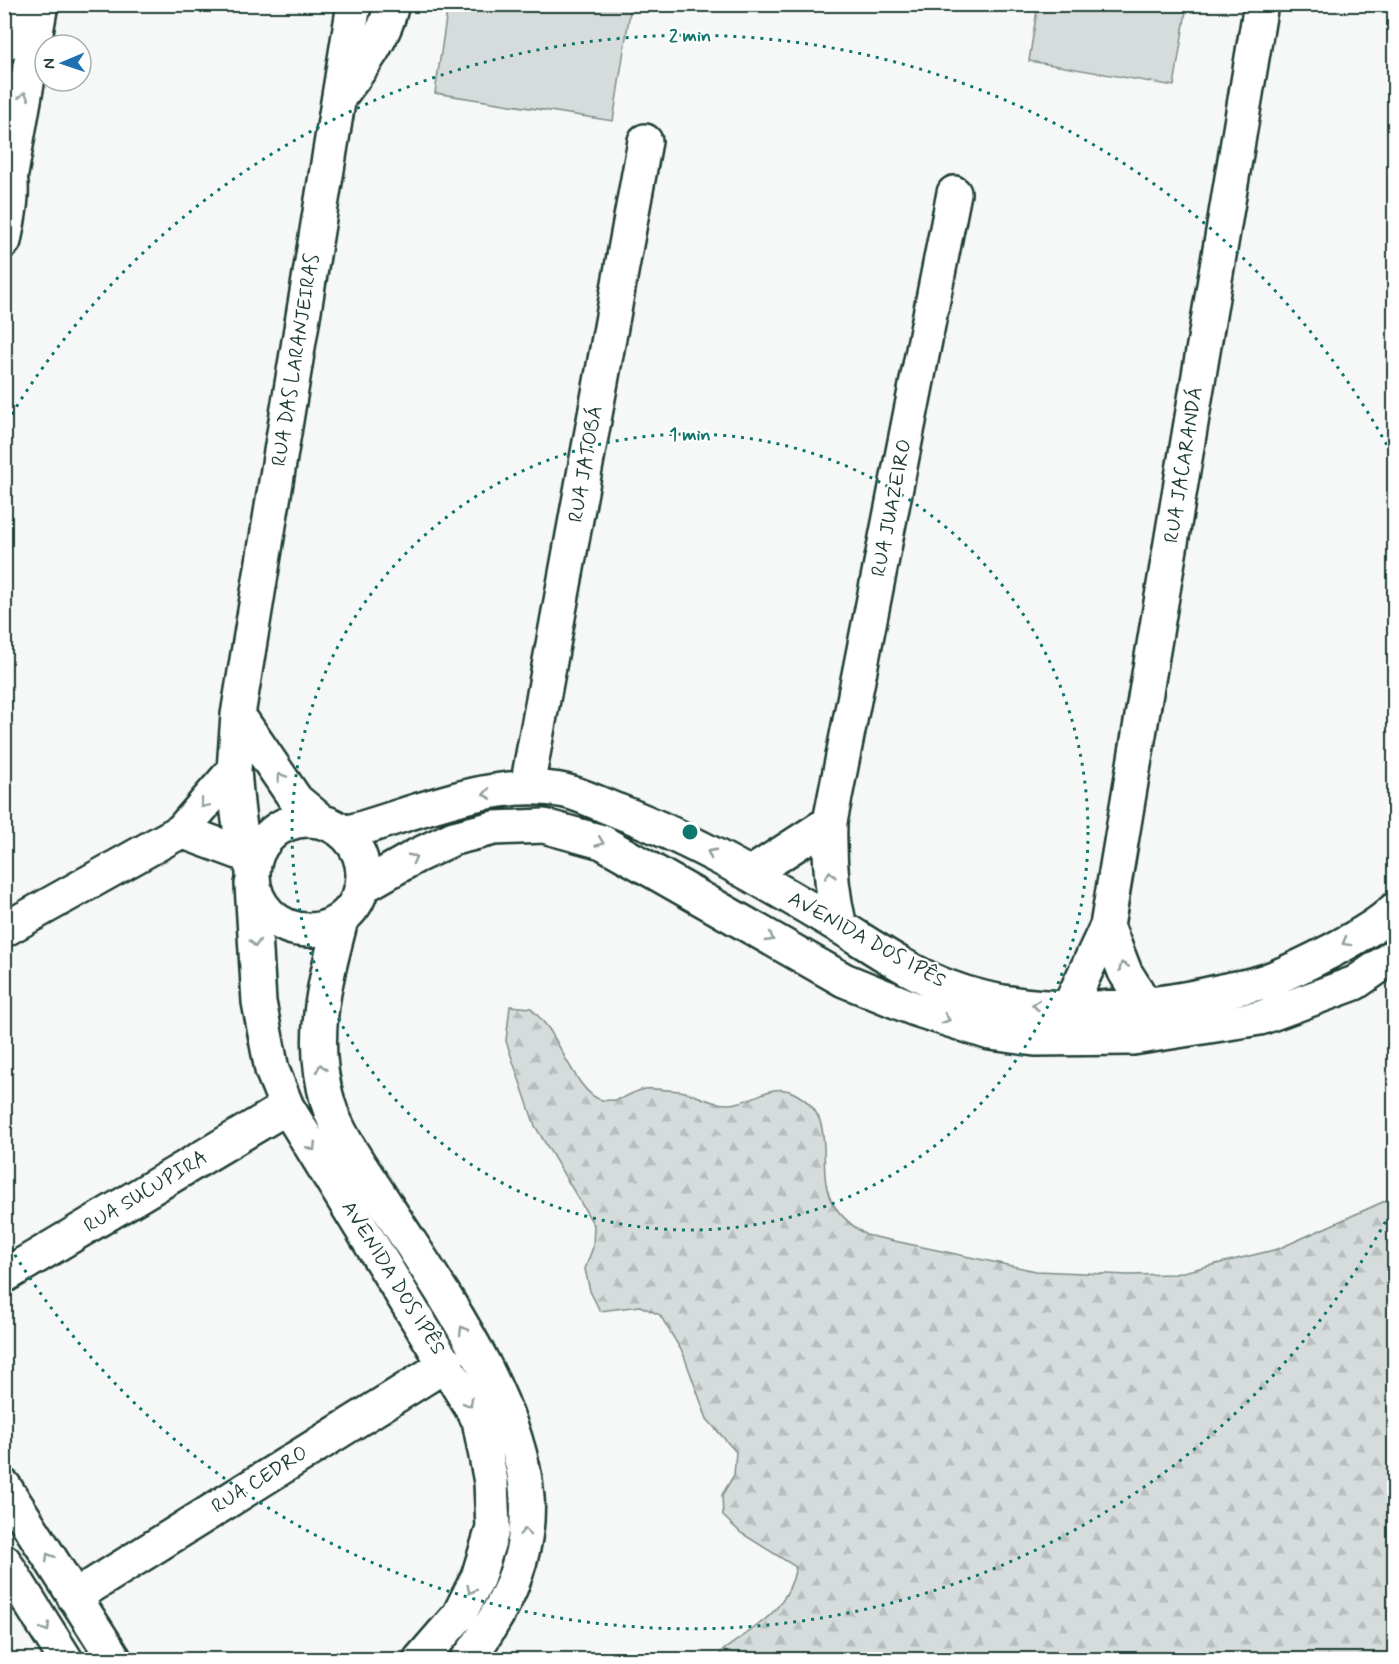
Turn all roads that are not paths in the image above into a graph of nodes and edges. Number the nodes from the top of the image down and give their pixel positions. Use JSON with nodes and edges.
{"nodes":[{"id":1,"x":11,"y":4,"type":"edge"},
{"id":2,"x":41,"y":4,"type":"edge"},
{"id":3,"x":354,"y":4,"type":"edge"},
{"id":4,"x":392,"y":4,"type":"edge"},
{"id":5,"x":1261,"y":4,"type":"edge"},
{"id":6,"x":4,"y":44,"type":"edge"},
{"id":7,"x":339,"y":98,"type":"junction"},
{"id":8,"x":645,"y":141,"type":"dead end"},
{"id":9,"x":8,"y":168,"type":"edge"},
{"id":10,"x":954,"y":193,"type":"dead end"},
{"id":11,"x":4,"y":241,"type":"edge"},
{"id":12,"x":238,"y":715,"type":"junction"},
{"id":13,"x":234,"y":770,"type":"junction"},
{"id":14,"x":527,"y":787,"type":"junction"},
{"id":15,"x":830,"y":822,"type":"junction"},
{"id":16,"x":332,"y":826,"type":"junction"},
{"id":17,"x":168,"y":837,"type":"junction"},
{"id":18,"x":250,"y":869,"type":"junction"},
{"id":19,"x":750,"y":874,"type":"junction"},
{"id":20,"x":362,"y":887,"type":"junction"},
{"id":21,"x":1395,"y":910,"type":"edge"},
{"id":22,"x":341,"y":920,"type":"junction"},
{"id":23,"x":1107,"y":926,"type":"junction"},
{"id":24,"x":840,"y":927,"type":"junction"},
{"id":25,"x":4,"y":930,"type":"edge"},
{"id":26,"x":1395,"y":956,"type":"edge"},
{"id":27,"x":1145,"y":1004,"type":"junction"},
{"id":28,"x":1069,"y":1007,"type":"junction"},
{"id":29,"x":287,"y":1107,"type":"junction"},
{"id":30,"x":4,"y":1276,"type":"edge"},
{"id":31,"x":447,"y":1364,"type":"junction"},
{"id":32,"x":4,"y":1486,"type":"edge"},
{"id":33,"x":4,"y":1561,"type":"edge"},
{"id":34,"x":74,"y":1597,"type":"junction"},
{"id":35,"x":66,"y":1659,"type":"edge"},
{"id":36,"x":115,"y":1659,"type":"edge"},
{"id":37,"x":420,"y":1659,"type":"edge"},
{"id":38,"x":467,"y":1659,"type":"edge"}],
"edges":[{"from":1,"to":6,"type":"street"},
{"from":9,"to":2,"type":"street","one_way":true},
{"from":3,"to":7,"type":"street","name":"RUA DAS LARANJEIRAS"},
{"from":4,"to":7,"type":"street"},
{"from":5,"to":23,"type":"street","name":"RUA JACARANDÁ"},
{"from":7,"to":12,"type":"street","name":"RUA DAS LARANJEIRAS"},
{"from":8,"to":14,"type":"street","name":"RUA JATOBÁ"},
{"from":9,"to":11,"type":"street"},
{"from":10,"to":15,"type":"street","name":"RUA JUAZEIRO"},
{"from":12,"to":13,"type":"street","name":"RUA DAS LARANJEIRAS"},
{"from":16,"to":12,"type":"street","one_way":true},
{"from":13,"to":17,"type":"street","one_way":true},
{"from":13,"to":18,"type":"street","name":"RUA DAS LARANJEIRAS"},
{"from":14,"to":16,"type":"street","name":"AVENIDA DOS IPÊS","one_way":true},
{"from":19,"to":14,"type":"street","name":"AVENIDA DOS IPÊS","one_way":true},
{"from":15,"to":19,"type":"street"},
{"from":24,"to":15,"type":"street","name":"RUA JUAZEIRO","one_way":true},
{"from":16,"to":18,"type":"street"},
{"from":16,"to":20,"type":"street"},
{"from":17,"to":18,"type":"street"},
{"from":17,"to":25,"type":"street"},
{"from":18,"to":22,"type":"street"},
{"from":18,"to":29,"type":"street","name":"AVENIDA DOS IPÊS","one_way":true},
{"from":19,"to":24,"type":"street","name":"AVENIDA DOS IPÊS"},
{"from":20,"to":22,"type":"street"},
{"from":20,"to":26,"type":"street","name":"AVENIDA DOS IPÊS","one_way":true},
{"from":21,"to":27,"type":"street","name":"AVENIDA DOS IPÊS","one_way":true},
{"from":38,"to":22,"type":"street","name":"AVENIDA DOS IPÊS","one_way":true},
{"from":27,"to":23,"type":"street","one_way":true},
{"from":23,"to":28,"type":"street","name":"RUA JACARANDÁ"},
{"from":28,"to":24,"type":"street","name":"AVENIDA DOS IPÊS","one_way":true},
{"from":27,"to":28,"type":"street","name":"AVENIDA DOS IPÊS"},
{"from":29,"to":30,"type":"street","name":"RUA SUCUPIRA"},
{"from":29,"to":31,"type":"street","name":"AVENIDA DOS IPÊS","one_way":true},
{"from":31,"to":34,"type":"street","name":"RUA CEDRO"},
{"from":31,"to":37,"type":"street","name":"AVENIDA DOS IPÊS","one_way":true},
{"from":34,"to":32,"type":"street","one_way":true},
{"from":33,"to":35,"type":"street","one_way":true},
{"from":34,"to":36,"type":"street"}]}
